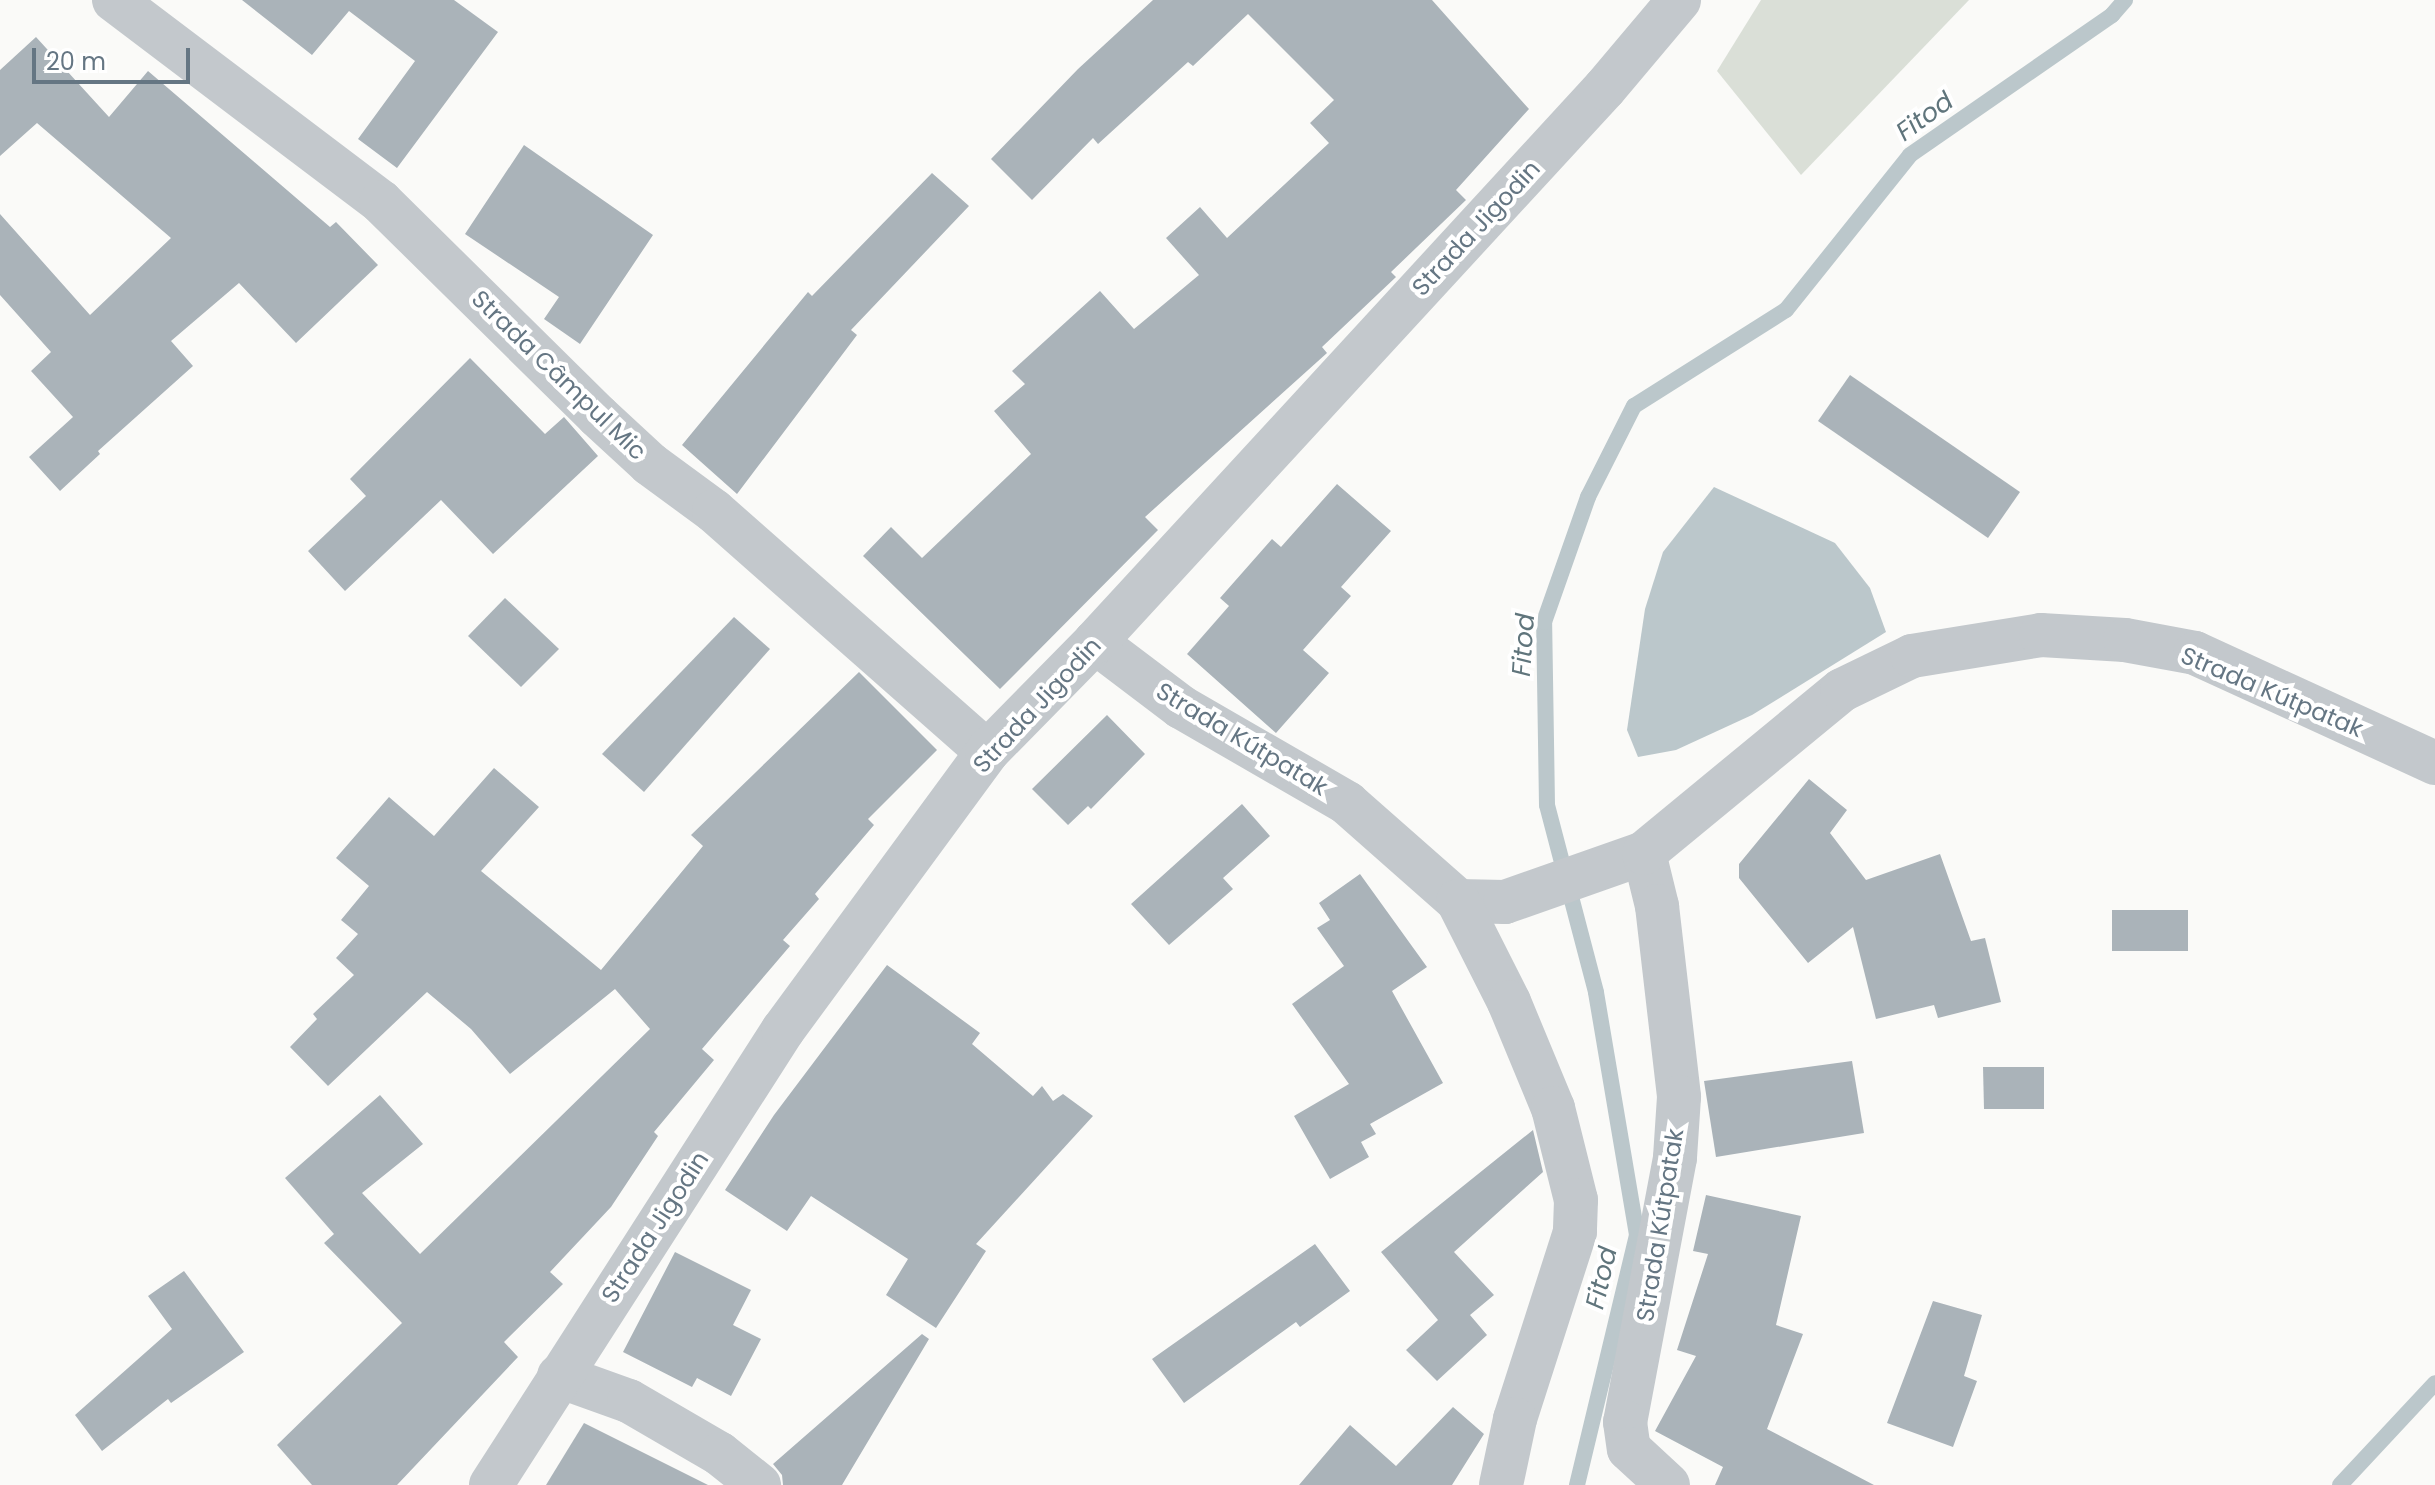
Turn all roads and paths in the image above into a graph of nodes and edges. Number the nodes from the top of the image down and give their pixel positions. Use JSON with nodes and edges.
{"nodes":[{"id":1,"x":1679,"y":0,"type":"edge"},
{"id":2,"x":122,"y":2,"type":"edge"},
{"id":3,"x":1095,"y":642,"type":"junction"},
{"id":4,"x":987,"y":752,"type":"junction"},
{"id":5,"x":2435,"y":763,"type":"edge"},
{"id":6,"x":1631,"y":859,"type":"junction"},
{"id":7,"x":1458,"y":901,"type":"junction"},
{"id":8,"x":559,"y":1376,"type":"junction"},
{"id":9,"x":491,"y":1485,"type":"edge"},
{"id":10,"x":759,"y":1485,"type":"edge"},
{"id":11,"x":1501,"y":1485,"type":"edge"},
{"id":12,"x":1668,"y":1485,"type":"edge"}],
"edges":[{"from":1,"to":3,"type":"street","name":"Strada Jigodin"},
{"from":2,"to":4,"type":"street","name":"Strada Câmpul Mic"},
{"from":3,"to":4,"type":"street","name":"Strada Jigodin"},
{"from":3,"to":7,"type":"street","name":"Strada Kútpatak"},
{"from":4,"to":8,"type":"street","name":"Strada Jigodin"},
{"from":5,"to":6,"type":"street","name":"Strada Kútpatak"},
{"from":6,"to":7,"type":"street","name":"Strada Kútpatak"},
{"from":6,"to":12,"type":"street","name":"Strada Kútpatak"},
{"from":7,"to":11,"type":"street","name":"Strada Kútpatak"},
{"from":8,"to":9,"type":"street","name":"Strada Jigodin"},
{"from":8,"to":10,"type":"street"}]}
